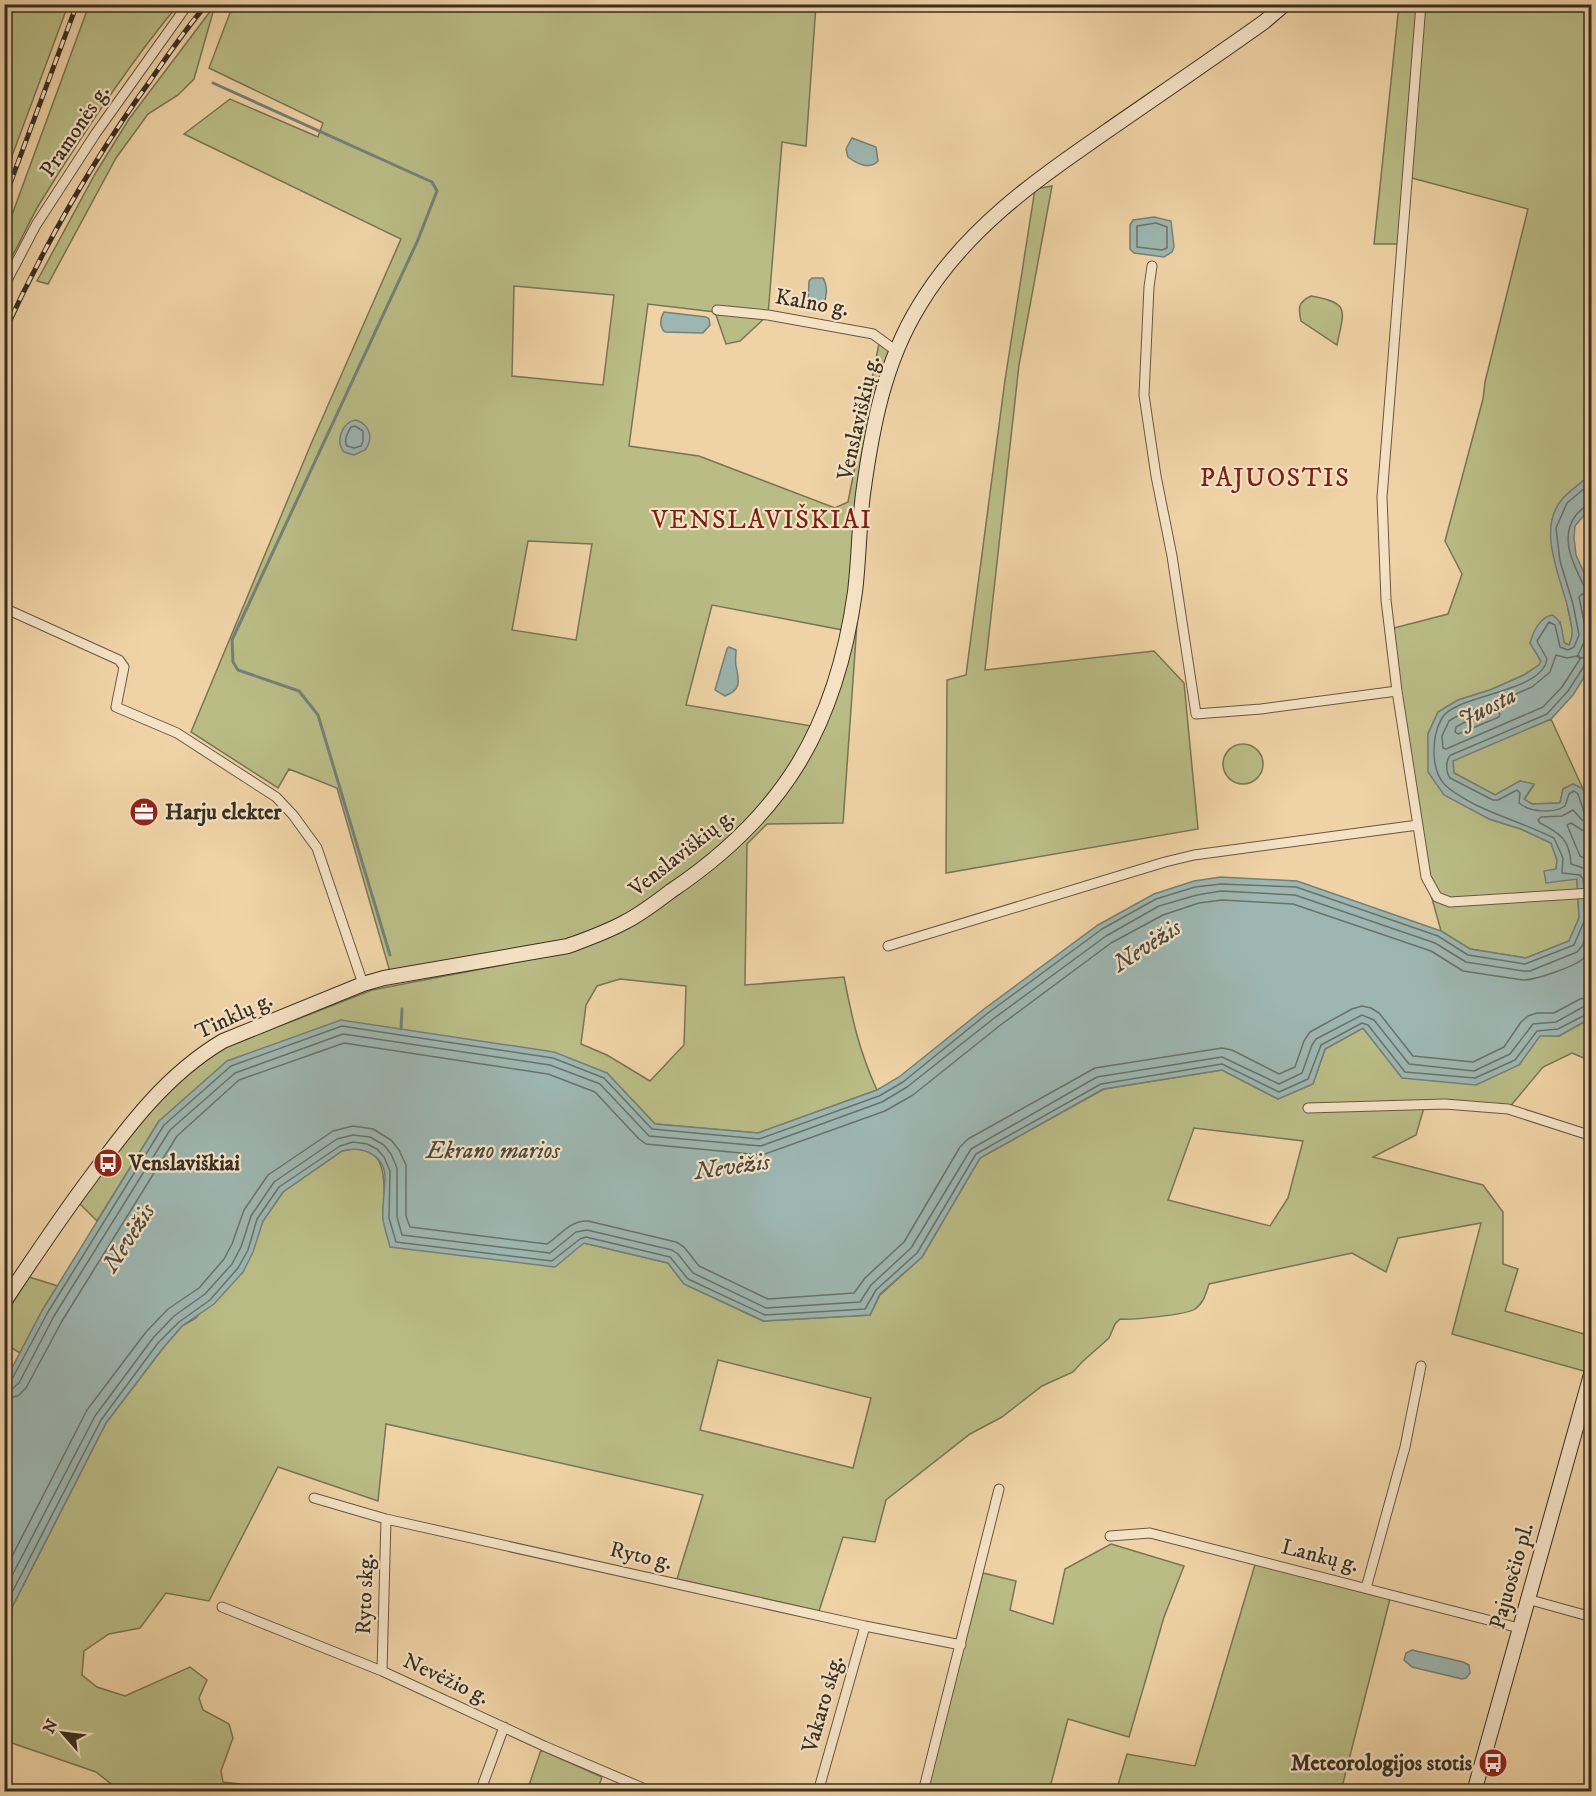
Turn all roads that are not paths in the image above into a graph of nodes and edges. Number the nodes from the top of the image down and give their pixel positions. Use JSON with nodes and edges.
{"nodes":[{"id":1,"x":188,"y":4,"type":"edge"},
{"id":2,"x":1285,"y":4,"type":"edge"},
{"id":3,"x":1421,"y":4,"type":"edge"},
{"id":4,"x":1152,"y":266,"type":"dead end"},
{"id":5,"x":4,"y":286,"type":"edge"},
{"id":6,"x":717,"y":310,"type":"dead end"},
{"id":7,"x":896,"y":350,"type":"junction"},
{"id":8,"x":4,"y":608,"type":"edge"},
{"id":9,"x":1397,"y":691,"type":"junction"},
{"id":10,"x":1418,"y":825,"type":"junction"},
{"id":11,"x":1592,"y":892,"type":"edge"},
{"id":12,"x":888,"y":946,"type":"dead end"},
{"id":13,"x":522,"y":955,"type":"joint"},
{"id":14,"x":363,"y":984,"type":"junction"},
{"id":15,"x":1308,"y":1108,"type":"dead end"},
{"id":16,"x":1592,"y":1136,"type":"edge"},
{"id":17,"x":4,"y":1302,"type":"edge"},
{"id":18,"x":1421,"y":1366,"type":"dead end"},
{"id":19,"x":1592,"y":1371,"type":"edge"},
{"id":20,"x":1589,"y":1389,"type":"edge"},
{"id":21,"x":999,"y":1489,"type":"dead end"},
{"id":22,"x":314,"y":1498,"type":"dead end"},
{"id":23,"x":386,"y":1519,"type":"junction"},
{"id":24,"x":1110,"y":1536,"type":"dead end"},
{"id":25,"x":1366,"y":1588,"type":"junction"},
{"id":26,"x":1527,"y":1599,"type":"junction"},
{"id":27,"x":222,"y":1607,"type":"dead end"},
{"id":28,"x":1592,"y":1617,"type":"edge"},
{"id":29,"x":865,"y":1626,"type":"junction"},
{"id":30,"x":1519,"y":1628,"type":"junction"},
{"id":31,"x":961,"y":1645,"type":"junction"},
{"id":32,"x":382,"y":1671,"type":"junction"},
{"id":33,"x":504,"y":1727,"type":"junction"},
{"id":34,"x":480,"y":1791,"type":"edge"},
{"id":35,"x":652,"y":1791,"type":"edge"},
{"id":36,"x":818,"y":1791,"type":"edge"},
{"id":37,"x":923,"y":1791,"type":"edge"},
{"id":38,"x":1474,"y":1791,"type":"edge"}],
"edges":[{"from":1,"to":5,"type":"street","name":"Pramonės g."},
{"from":2,"to":7,"type":"main road","name":"Venslaviškių g."},
{"from":3,"to":9,"type":"street"},
{"from":4,"to":9,"type":"street"},
{"from":6,"to":7,"type":"street","name":"Kalno g."},
{"from":7,"to":13,"type":"main road","name":"Venslaviškių g."},
{"from":8,"to":14,"type":"street"},
{"from":9,"to":10,"type":"street"},
{"from":10,"to":11,"type":"street"},
{"from":10,"to":12,"type":"street"},
{"from":13,"to":14,"type":"main road","name":"Tinklų g."},
{"from":14,"to":17,"type":"main road","name":"Tinklų g."},
{"from":15,"to":16,"type":"street"},
{"from":18,"to":25,"type":"street"},
{"from":19,"to":20,"type":"main road","name":"Pajuosčio pl."},
{"from":20,"to":26,"type":"main road","name":"Pajuosčio pl."},
{"from":21,"to":31,"type":"street"},
{"from":22,"to":23,"type":"street","name":"Ryto g."},
{"from":23,"to":29,"type":"street","name":"Ryto g."},
{"from":23,"to":32,"type":"street","name":"Ryto skg."},
{"from":24,"to":25,"type":"street","name":"Lankų g."},
{"from":25,"to":30,"type":"street","name":"Lankų g."},
{"from":26,"to":28,"type":"street"},
{"from":26,"to":30,"type":"main road","name":"Pajuosčio pl."},
{"from":27,"to":32,"type":"street","name":"Nevėžio g."},
{"from":29,"to":31,"type":"street","name":"Ryto g."},
{"from":29,"to":36,"type":"street","name":"Vakaro skg."},
{"from":30,"to":38,"type":"main road","name":"Pajuosčio pl."},
{"from":31,"to":37,"type":"street"},
{"from":32,"to":33,"type":"street","name":"Nevėžio g."},
{"from":33,"to":34,"type":"street"},
{"from":33,"to":35,"type":"street","name":"Nevėžio g."}]}
